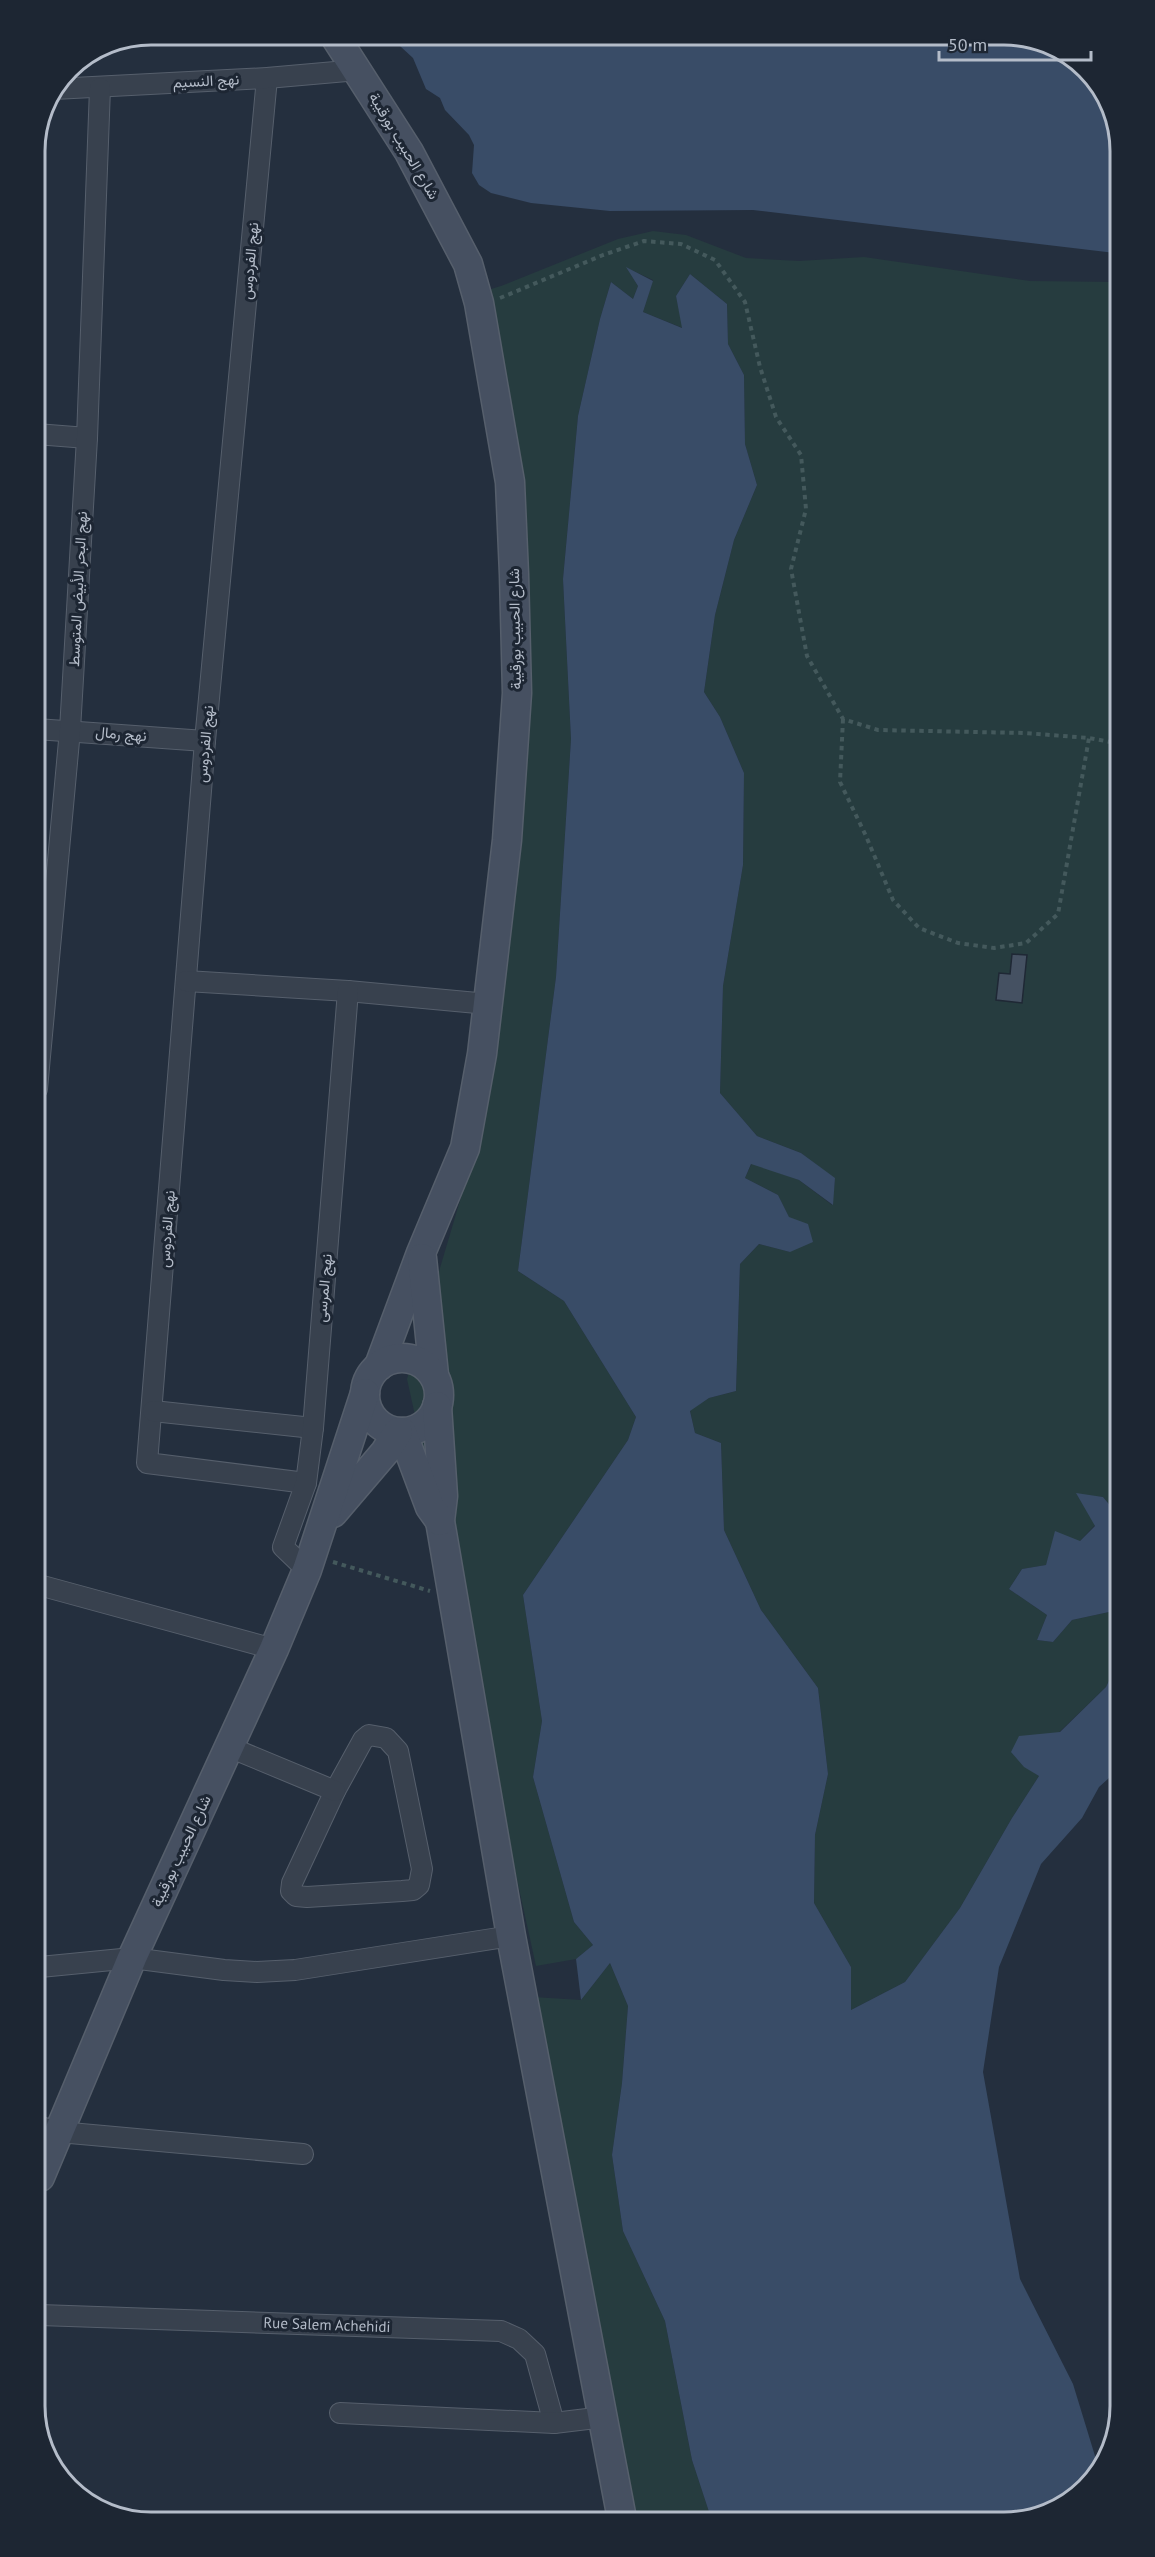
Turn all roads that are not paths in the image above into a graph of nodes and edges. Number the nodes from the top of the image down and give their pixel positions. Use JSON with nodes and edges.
{"nodes":[{"id":1,"x":341,"y":45,"type":"edge"},
{"id":2,"x":358,"y":70,"type":"junction"},
{"id":3,"x":267,"y":78,"type":"junction"},
{"id":4,"x":100,"y":88,"type":"junction"},
{"id":5,"x":66,"y":89,"type":"edge"},
{"id":6,"x":45,"y":435,"type":"edge"},
{"id":7,"x":87,"y":438,"type":"junction"},
{"id":8,"x":45,"y":729,"type":"edge"},
{"id":9,"x":70,"y":730,"type":"junction"},
{"id":10,"x":205,"y":741,"type":"junction"},
{"id":11,"x":186,"y":981,"type":"junction"},
{"id":12,"x":348,"y":991,"type":"junction"},
{"id":13,"x":45,"y":1002,"type":"edge"},
{"id":14,"x":488,"y":1004,"type":"junction"},
{"id":15,"x":421,"y":1252,"type":"junction"},
{"id":16,"x":379,"y":1366,"type":"junction"},
{"id":17,"x":434,"y":1375,"type":"junction"},
{"id":18,"x":365,"y":1394,"type":"junction"},
{"id":19,"x":437,"y":1406,"type":"junction"},
{"id":20,"x":153,"y":1411,"type":"junction"},
{"id":21,"x":313,"y":1428,"type":"junction"},
{"id":22,"x":400,"y":1432,"type":"junction"},
{"id":23,"x":306,"y":1483,"type":"junction"},
{"id":24,"x":440,"y":1521,"type":"junction"},
{"id":25,"x":322,"y":1526,"type":"junction"},
{"id":26,"x":309,"y":1563,"type":"junction"},
{"id":27,"x":45,"y":1587,"type":"edge"},
{"id":28,"x":274,"y":1649,"type":"junction"},
{"id":29,"x":229,"y":1748,"type":"junction"},
{"id":30,"x":335,"y":1791,"type":"junction"},
{"id":31,"x":511,"y":1936,"type":"junction"},
{"id":32,"x":132,"y":1958,"type":"junction"},
{"id":33,"x":45,"y":1967,"type":"edge"},
{"id":34,"x":50,"y":2129,"type":"edge"},
{"id":35,"x":45,"y":2153,"type":"edge"},
{"id":36,"x":303,"y":2154,"type":"dead end"},
{"id":37,"x":45,"y":2315,"type":"edge"},
{"id":38,"x":340,"y":2413,"type":"dead end"},
{"id":39,"x":604,"y":2417,"type":"junction"},
{"id":40,"x":554,"y":2423,"type":"junction"},
{"id":41,"x":621,"y":2512,"type":"edge"}],
"edges":[{"from":1,"to":2,"type":"street","name":"شارع الحبيب بورقيبة"},
{"from":2,"to":3,"type":"street","name":"نهج النسيم"},
{"from":2,"to":14,"type":"street","name":"شارع الحبيب بورقيبة"},
{"from":3,"to":4,"type":"street","name":"نهج النسيم"},
{"from":3,"to":10,"type":"street","name":"نهج الفردوس"},
{"from":4,"to":5,"type":"street","name":"نهج النسيم"},
{"from":4,"to":7,"type":"street","name":"نهج البحر الأبيض المتوسط"},
{"from":6,"to":7,"type":"street"},
{"from":7,"to":9,"type":"street","name":"نهج البحر الأبيض المتوسط"},
{"from":8,"to":9,"type":"street","name":"نهج رمال"},
{"from":9,"to":10,"type":"street","name":"نهج رمال"},
{"from":9,"to":13,"type":"street","name":"نهج البحر الأبيض المتوسط"},
{"from":10,"to":11,"type":"street","name":"نهج الفردوس"},
{"from":11,"to":12,"type":"street"},
{"from":11,"to":20,"type":"street","name":"نهج الفردوس"},
{"from":12,"to":14,"type":"street"},
{"from":12,"to":21,"type":"street","name":"نهج المرسى"},
{"from":14,"to":15,"type":"street","name":"شارع الحبيب بورقيبة"},
{"from":15,"to":16,"type":"street","name":"شارع الحبيب بورقيبة"},
{"from":15,"to":17,"type":"street","name":"شارع الحبيب بورقيبة"},
{"from":16,"to":17,"type":"street"},
{"from":16,"to":18,"type":"street"},
{"from":17,"to":19,"type":"street"},
{"from":18,"to":22,"type":"street"},
{"from":18,"to":25,"type":"street","name":"شارع الحبيب بورقيبة"},
{"from":19,"to":22,"type":"street"},
{"from":19,"to":24,"type":"street"},
{"from":20,"to":21,"type":"street"},
{"from":20,"to":23,"type":"street","name":"نهج الفردوس"},
{"from":21,"to":23,"type":"street","name":"نهج المرسى"},
{"from":22,"to":24,"type":"street"},
{"from":22,"to":25,"type":"street","name":"شارع الحبيب بورقيبة"},
{"from":23,"to":26,"type":"street","name":"نهج المرسى"},
{"from":24,"to":31,"type":"street"},
{"from":25,"to":26,"type":"street","name":"شارع الحبيب بورقيبة"},
{"from":26,"to":28,"type":"street","name":"شارع الحبيب بورقيبة"},
{"from":27,"to":28,"type":"street"},
{"from":28,"to":29,"type":"street","name":"شارع الحبيب بورقيبة"},
{"from":29,"to":30,"type":"street"},
{"from":29,"to":32,"type":"street","name":"شارع الحبيب بورقيبة"},
{"from":30,"to":30,"type":"street"},
{"from":31,"to":32,"type":"street"},
{"from":31,"to":39,"type":"street"},
{"from":32,"to":33,"type":"street"},
{"from":32,"to":34,"type":"street","name":"شارع الحبيب بورقيبة"},
{"from":34,"to":35,"type":"street","name":"شارع الحبيب بورقيبة"},
{"from":34,"to":36,"type":"street"},
{"from":37,"to":40,"type":"street","name":"Rue Salem Achehidi"},
{"from":38,"to":40,"type":"street"},
{"from":39,"to":40,"type":"street"},
{"from":39,"to":41,"type":"street"}]}
